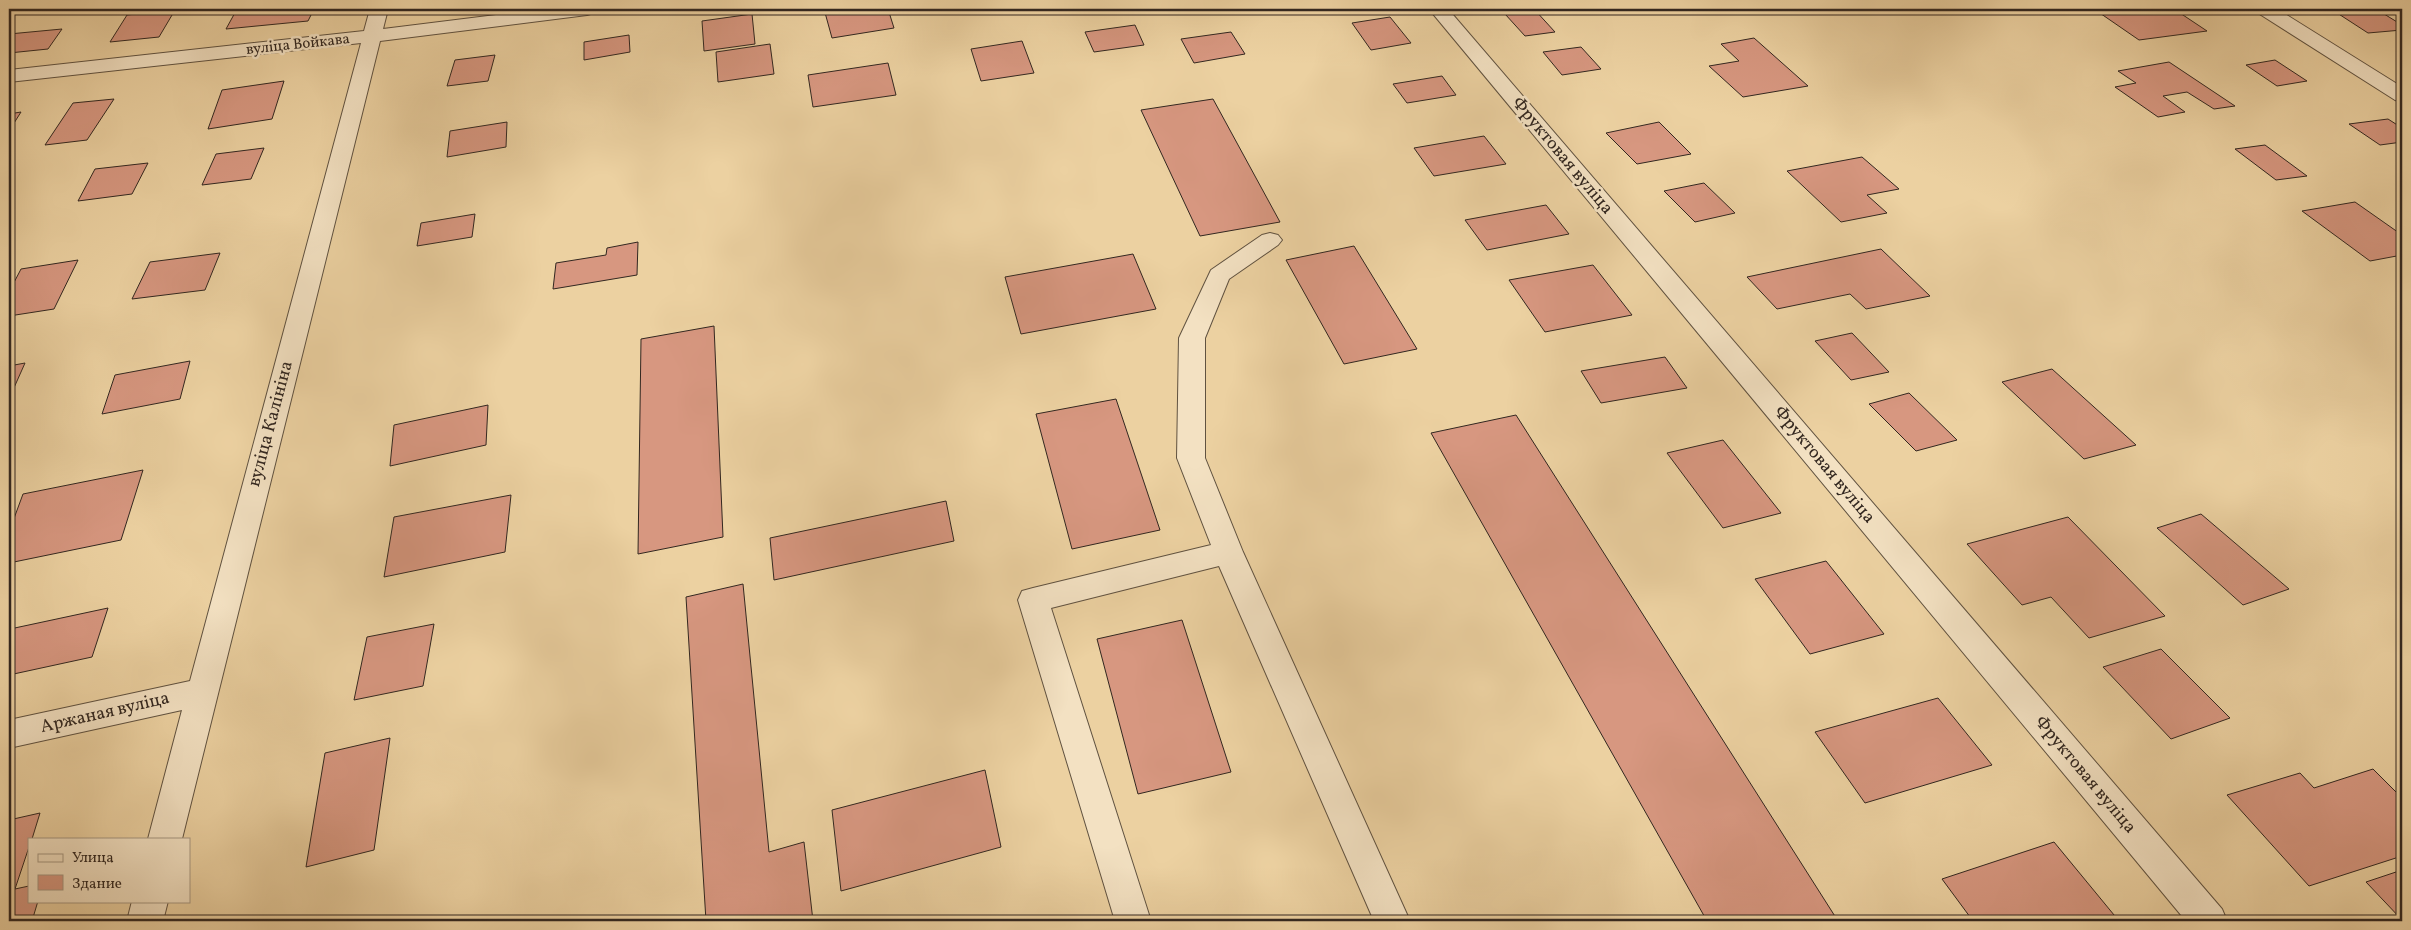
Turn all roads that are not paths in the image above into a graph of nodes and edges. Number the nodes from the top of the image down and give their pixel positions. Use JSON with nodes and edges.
{"nodes":[{"id":1,"x":379,"y":9,"type":"edge"},
{"id":2,"x":587,"y":9,"type":"edge"},
{"id":3,"x":1438,"y":9,"type":"edge"},
{"id":4,"x":2265,"y":9,"type":"edge"},
{"id":5,"x":372,"y":36,"type":"junction"},
{"id":6,"x":9,"y":76,"type":"edge"},
{"id":7,"x":2402,"y":96,"type":"edge"},
{"id":8,"x":1270,"y":240,"type":"dead end"},
{"id":9,"x":1228,"y":552,"type":"junction"},
{"id":10,"x":202,"y":692,"type":"junction"},
{"id":11,"x":9,"y":734,"type":"edge"},
{"id":12,"x":165,"y":838,"type":"edge"},
{"id":13,"x":150,"y":902,"type":"edge"},
{"id":14,"x":145,"y":921,"type":"edge"},
{"id":15,"x":1133,"y":921,"type":"edge"},
{"id":16,"x":1392,"y":921,"type":"edge"},
{"id":17,"x":2209,"y":921,"type":"edge"}],
"edges":[{"from":1,"to":5,"type":"street","name":"вуліца Калініна"},
{"from":2,"to":5,"type":"street","name":"вуліца Войкава"},
{"from":3,"to":17,"type":"street","name":"Фруктовая вуліца"},
{"from":4,"to":7,"type":"street"},
{"from":5,"to":6,"type":"street","name":"вуліца Войкава"},
{"from":5,"to":10,"type":"street","name":"вуліца Калініна"},
{"from":8,"to":9,"type":"street"},
{"from":9,"to":15,"type":"street"},
{"from":9,"to":16,"type":"street"},
{"from":10,"to":11,"type":"street","name":"Аржаная вуліца"},
{"from":10,"to":12,"type":"street","name":"вуліца Калініна"},
{"from":13,"to":14,"type":"street"}]}
